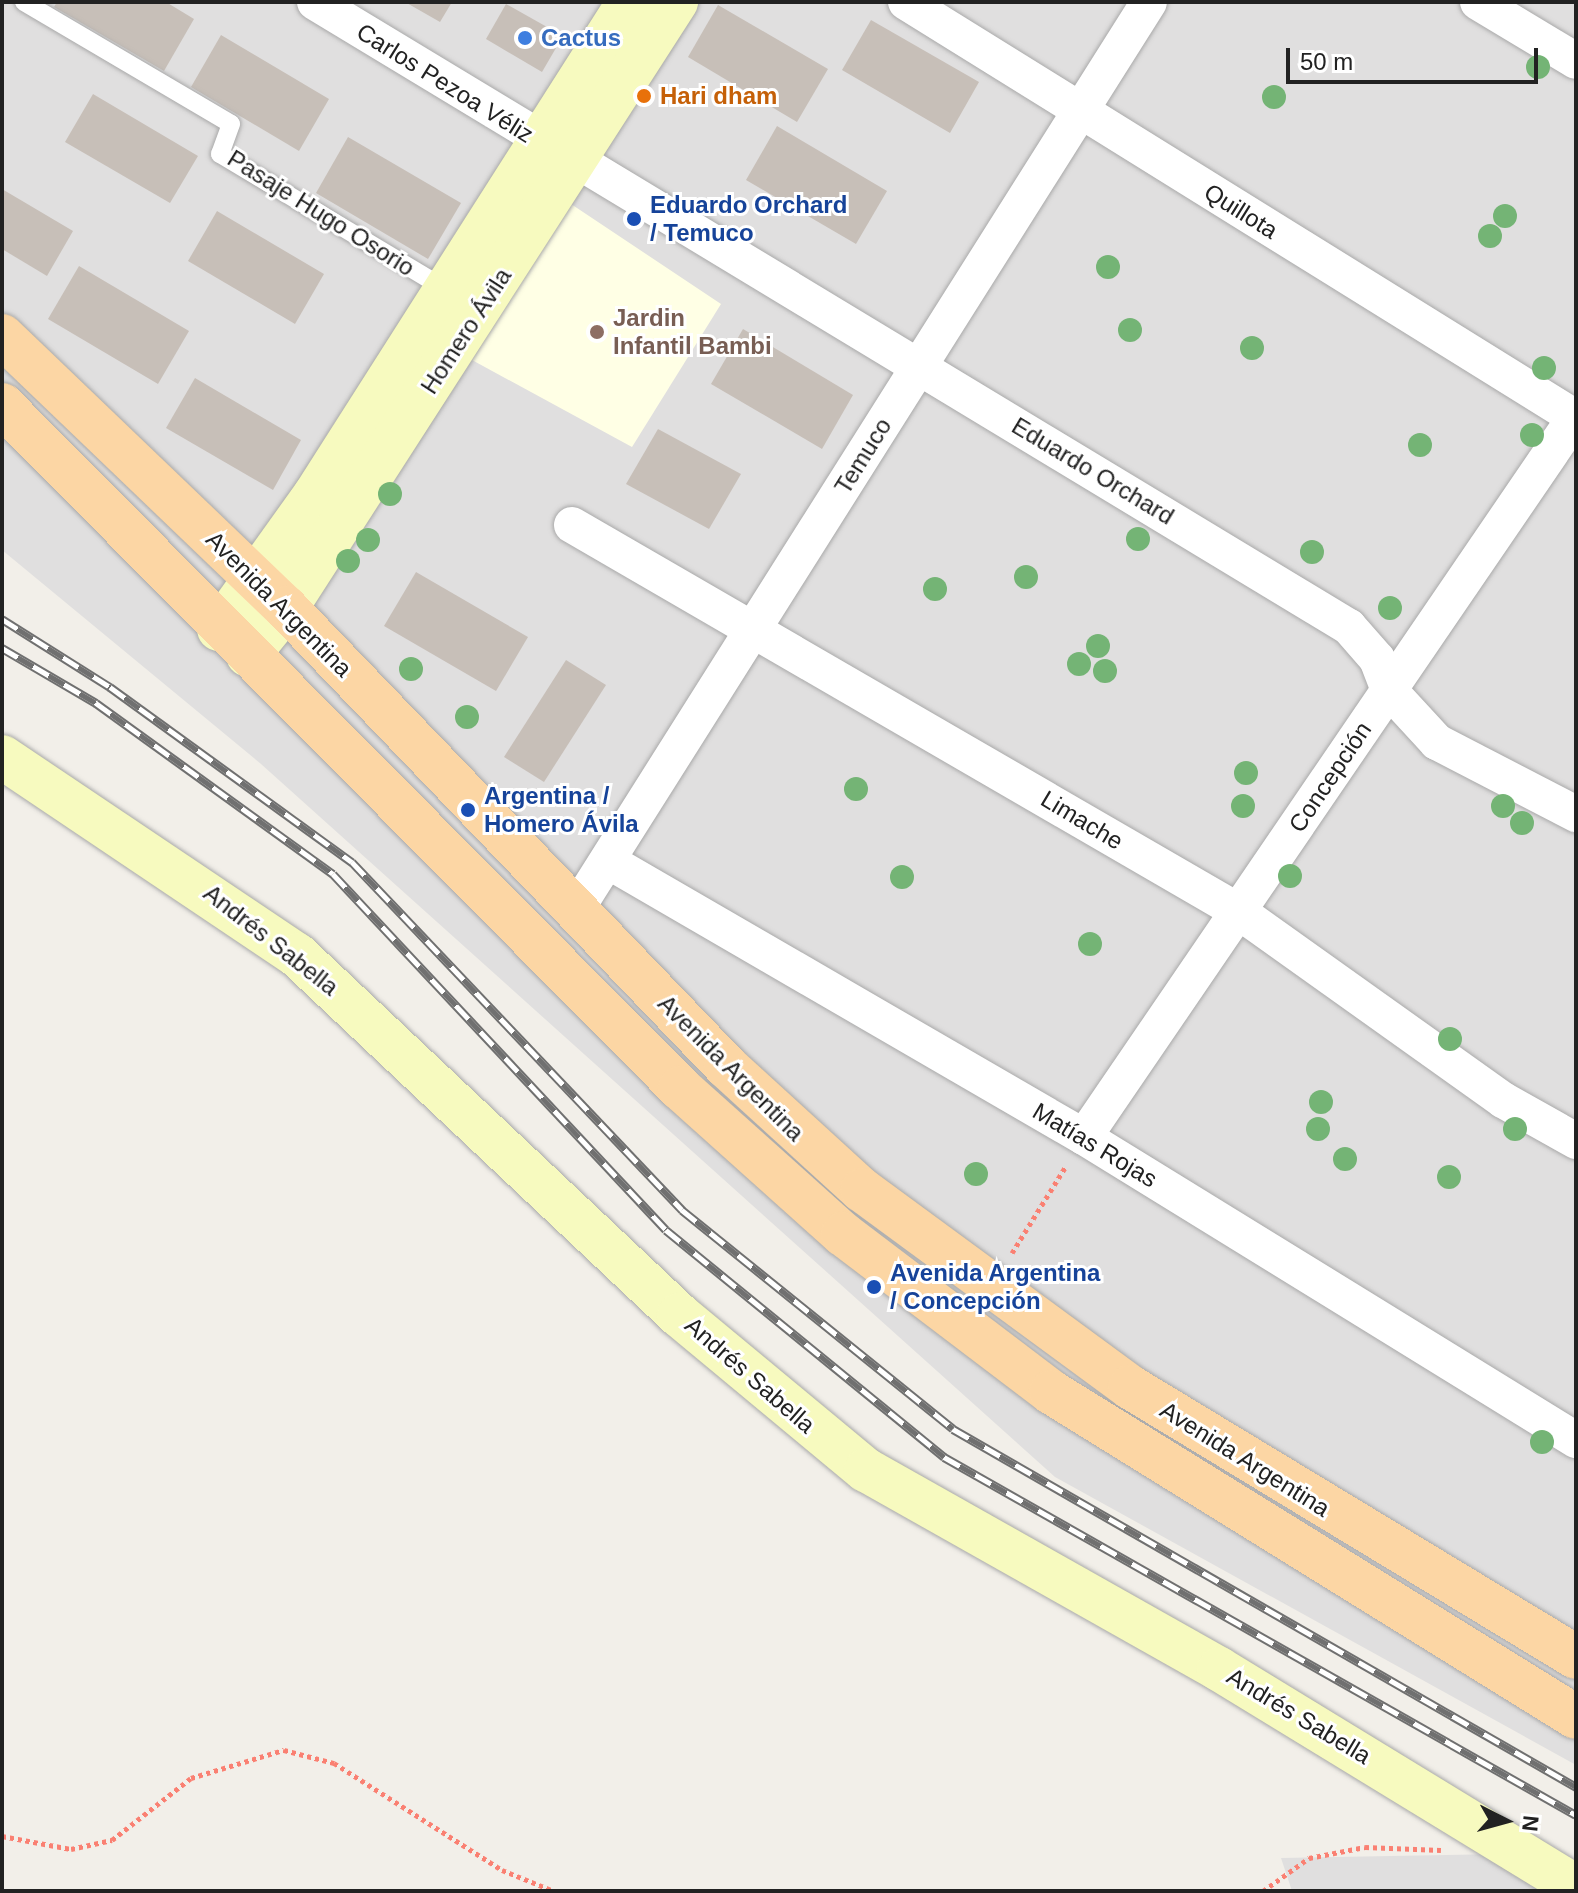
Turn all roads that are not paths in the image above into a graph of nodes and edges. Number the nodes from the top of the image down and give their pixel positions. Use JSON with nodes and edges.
{"nodes":[{"id":1,"x":24,"y":2,"type":"edge"},
{"id":2,"x":315,"y":2,"type":"edge"},
{"id":3,"x":629,"y":2,"type":"edge"},
{"id":4,"x":676,"y":2,"type":"edge"},
{"id":5,"x":906,"y":2,"type":"edge"},
{"id":6,"x":1149,"y":2,"type":"edge"},
{"id":7,"x":1478,"y":2,"type":"edge"},
{"id":8,"x":1576,"y":61,"type":"edge"},
{"id":9,"x":1081,"y":109,"type":"junction"},
{"id":10,"x":539,"y":142,"type":"junction"},
{"id":11,"x":576,"y":163,"type":"junction"},
{"id":12,"x":447,"y":290,"type":"junction"},
{"id":13,"x":2,"y":336,"type":"edge"},
{"id":14,"x":920,"y":365,"type":"junction"},
{"id":15,"x":2,"y":405,"type":"edge"},
{"id":16,"x":1576,"y":417,"type":"edge"},
{"id":17,"x":572,"y":525,"type":"dead end"},
{"id":18,"x":271,"y":593,"type":"junction"},
{"id":19,"x":756,"y":627,"type":"junction"},
{"id":20,"x":233,"y":642,"type":"junction"},
{"id":21,"x":1389,"y":690,"type":"junction"},
{"id":22,"x":2,"y":757,"type":"edge"},
{"id":23,"x":1576,"y":814,"type":"edge"},
{"id":24,"x":608,"y":861,"type":"junction"},
{"id":25,"x":577,"y":908,"type":"junction"},
{"id":26,"x":1238,"y":911,"type":"junction"},
{"id":27,"x":1084,"y":1137,"type":"junction"},
{"id":28,"x":1576,"y":1141,"type":"edge"},
{"id":29,"x":1576,"y":1440,"type":"edge"},
{"id":30,"x":1576,"y":1657,"type":"edge"},
{"id":31,"x":1576,"y":1717,"type":"edge"},
{"id":32,"x":1576,"y":1887,"type":"edge"}],
"edges":[{"from":1,"to":12,"type":"lane","name":"Pasaje Hugo Osorio"},
{"from":2,"to":10,"type":"street","name":"Carlos Pezoa Véliz"},
{"from":3,"to":10,"type":"main road","name":"Homero Ávila"},
{"from":4,"to":11,"type":"main road","name":"Homero Ávila"},
{"from":5,"to":9,"type":"street","name":"Quillota"},
{"from":6,"to":9,"type":"street","name":"Temuco"},
{"from":7,"to":8,"type":"street"},
{"from":9,"to":14,"type":"street","name":"Temuco"},
{"from":9,"to":16,"type":"street","name":"Quillota"},
{"from":10,"to":11,"type":"street","name":"Carlos Pezoa Véliz"},
{"from":10,"to":12,"type":"main road","name":"Homero Ávila"},
{"from":11,"to":14,"type":"street","name":"Eduardo Orchard"},
{"from":11,"to":18,"type":"main road","name":"Homero Ávila"},
{"from":12,"to":18,"type":"main road","name":"Homero Ávila"},
{"from":13,"to":18,"type":"main road","name":"Avenida Argentina"},
{"from":14,"to":19,"type":"street","name":"Temuco"},
{"from":14,"to":21,"type":"street","name":"Eduardo Orchard"},
{"from":15,"to":20,"type":"main road","name":"Avenida Argentina"},
{"from":16,"to":21,"type":"street","name":"Concepción"},
{"from":17,"to":19,"type":"street","name":"Limache"},
{"from":18,"to":20,"type":"main road","name":"Homero Ávila"},
{"from":18,"to":25,"type":"main road","name":"Avenida Argentina"},
{"from":19,"to":24,"type":"street","name":"Temuco"},
{"from":19,"to":26,"type":"street","name":"Limache"},
{"from":20,"to":31,"type":"main road","name":"Avenida Argentina"},
{"from":21,"to":23,"type":"street","name":"Eduardo Orchard"},
{"from":21,"to":26,"type":"street","name":"Concepción"},
{"from":22,"to":32,"type":"main road","name":"Andrés Sabella"},
{"from":24,"to":25,"type":"street","name":"Temuco"},
{"from":24,"to":27,"type":"street","name":"Matías Rojas"},
{"from":25,"to":30,"type":"main road","name":"Avenida Argentina"},
{"from":26,"to":27,"type":"street","name":"Concepción"},
{"from":26,"to":28,"type":"street","name":"Limache"},
{"from":27,"to":29,"type":"street","name":"Matías Rojas"}]}
